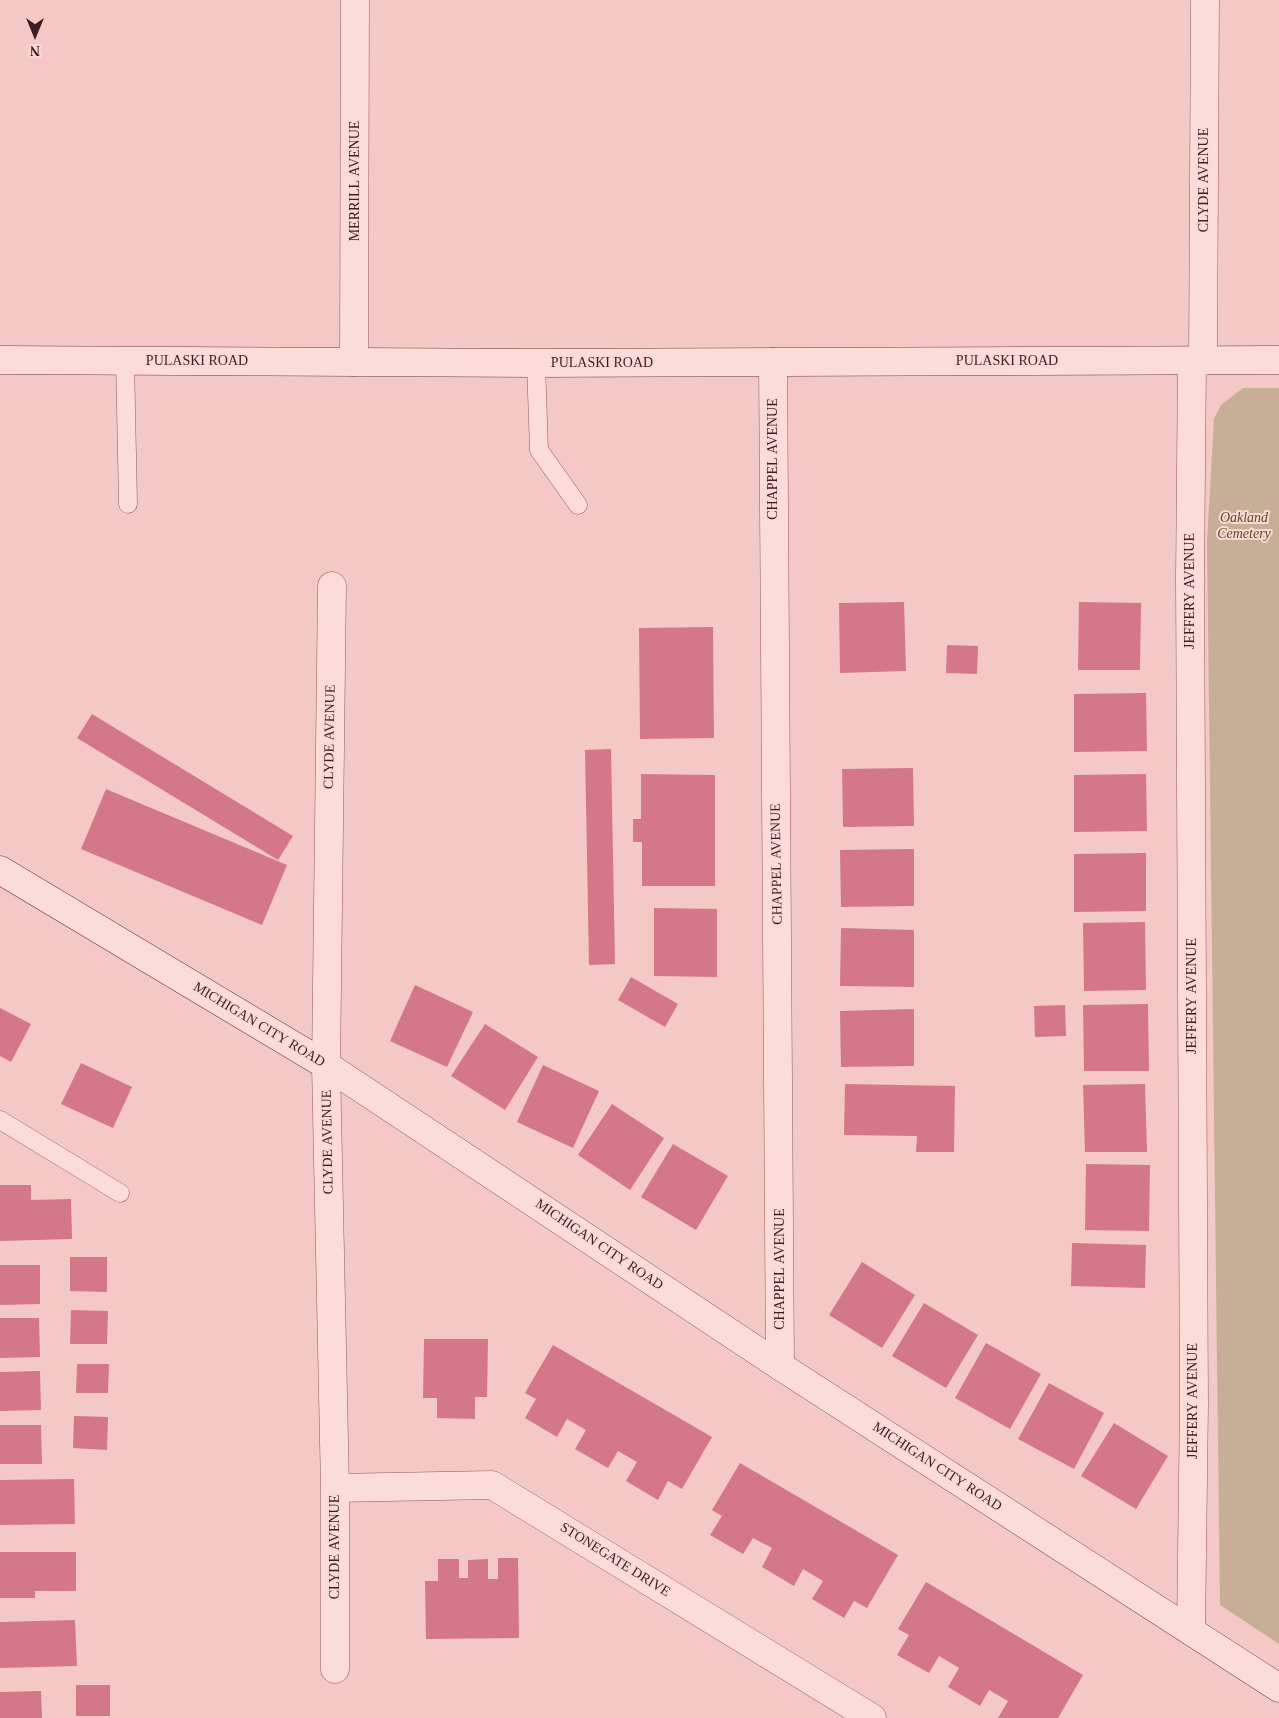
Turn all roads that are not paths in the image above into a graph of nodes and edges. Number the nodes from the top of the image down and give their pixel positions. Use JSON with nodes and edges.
{"nodes":[{"id":1,"x":355,"y":0,"type":"edge"},
{"id":2,"x":1205,"y":0,"type":"edge"},
{"id":3,"x":0,"y":360,"type":"edge"},
{"id":4,"x":124,"y":360,"type":"junction"},
{"id":5,"x":1198,"y":360,"type":"junction"},
{"id":6,"x":1279,"y":360,"type":"edge"},
{"id":7,"x":354,"y":362,"type":"junction"},
{"id":8,"x":773,"y":362,"type":"junction"},
{"id":9,"x":536,"y":363,"type":"junction"},
{"id":10,"x":128,"y":504,"type":"dead end"},
{"id":11,"x":578,"y":505,"type":"dead end"},
{"id":12,"x":332,"y":586,"type":"dead end"},
{"id":13,"x":0,"y":870,"type":"edge"},
{"id":14,"x":326,"y":1065,"type":"junction"},
{"id":15,"x":0,"y":1120,"type":"edge"},
{"id":16,"x":120,"y":1193,"type":"dead end"},
{"id":17,"x":780,"y":1366,"type":"junction"},
{"id":18,"x":335,"y":1488,"type":"junction"},
{"id":19,"x":1191,"y":1631,"type":"junction"},
{"id":20,"x":335,"y":1669,"type":"dead end"},
{"id":21,"x":1279,"y":1688,"type":"edge"},
{"id":22,"x":872,"y":1718,"type":"edge"}],
"edges":[{"from":1,"to":7,"type":"street","name":"MERRILL AVENUE"},
{"from":2,"to":5,"type":"street","name":"CLYDE AVENUE"},
{"from":3,"to":4,"type":"street","name":"PULASKI ROAD"},
{"from":4,"to":7,"type":"street","name":"PULASKI ROAD"},
{"from":4,"to":10,"type":"lane"},
{"from":5,"to":6,"type":"street","name":"PULASKI ROAD"},
{"from":5,"to":8,"type":"street","name":"PULASKI ROAD"},
{"from":5,"to":19,"type":"street","name":"JEFFERY AVENUE"},
{"from":7,"to":9,"type":"street","name":"PULASKI ROAD"},
{"from":8,"to":9,"type":"street","name":"PULASKI ROAD"},
{"from":8,"to":17,"type":"street","name":"CHAPPEL AVENUE"},
{"from":9,"to":11,"type":"lane"},
{"from":12,"to":14,"type":"street","name":"CLYDE AVENUE"},
{"from":13,"to":14,"type":"street","name":"MICHIGAN CITY ROAD"},
{"from":14,"to":17,"type":"street","name":"MICHIGAN CITY ROAD"},
{"from":14,"to":18,"type":"street","name":"CLYDE AVENUE"},
{"from":15,"to":16,"type":"lane"},
{"from":17,"to":19,"type":"street","name":"MICHIGAN CITY ROAD"},
{"from":18,"to":20,"type":"street","name":"CLYDE AVENUE"},
{"from":18,"to":22,"type":"street","name":"STONEGATE DRIVE"},
{"from":19,"to":21,"type":"street","name":"MICHIGAN CITY ROAD"}]}
